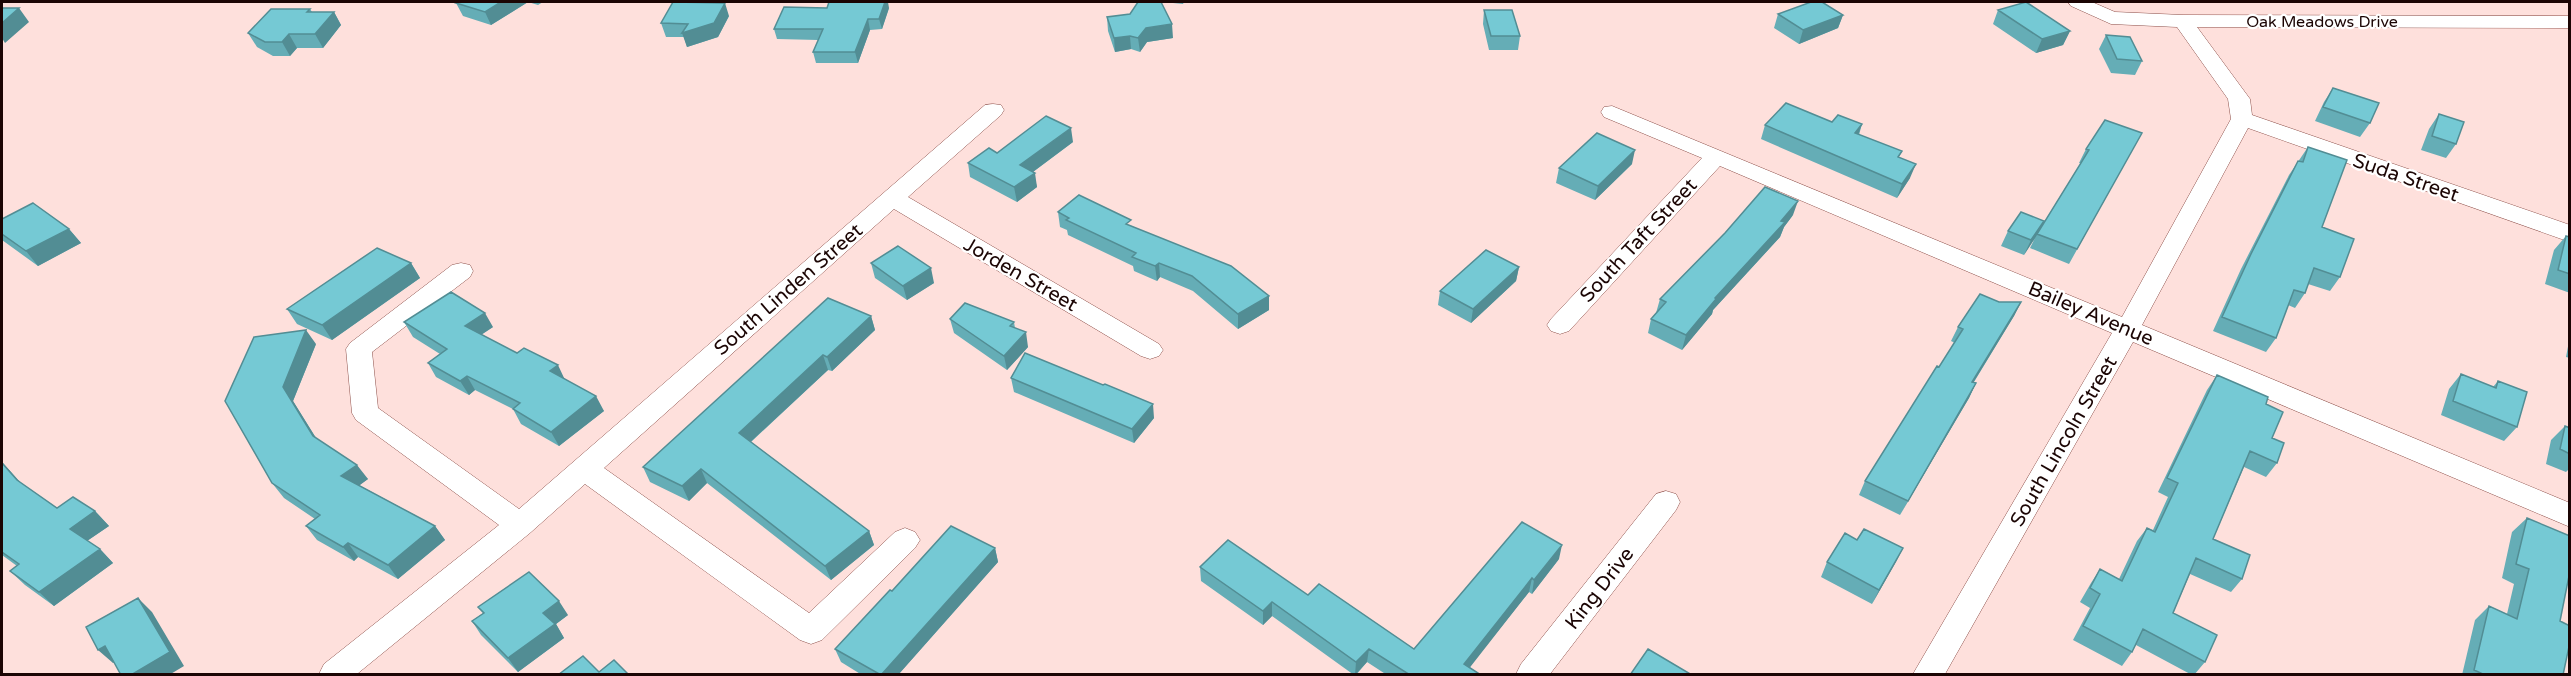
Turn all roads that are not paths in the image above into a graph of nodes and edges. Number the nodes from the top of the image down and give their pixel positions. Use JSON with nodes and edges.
{"nodes":[{"id":1,"x":2078,"y":2,"type":"edge"},
{"id":2,"x":2420,"y":2,"type":"edge"},
{"id":3,"x":2440,"y":20,"type":"junction"},
{"id":4,"x":2183,"y":21,"type":"junction"},
{"id":5,"x":2570,"y":22,"type":"edge"},
{"id":6,"x":993,"y":110,"type":"dead end"},
{"id":7,"x":1612,"y":112,"type":"dead end"},
{"id":8,"x":2242,"y":119,"type":"junction"},
{"id":9,"x":1717,"y":156,"type":"junction"},
{"id":10,"x":892,"y":198,"type":"junction"},
{"id":11,"x":2570,"y":234,"type":"edge"},
{"id":12,"x":461,"y":271,"type":"dead end"},
{"id":13,"x":1560,"y":325,"type":"dead end"},
{"id":14,"x":2128,"y":328,"type":"junction"},
{"id":15,"x":1150,"y":350,"type":"dead end"},
{"id":16,"x":583,"y":468,"type":"junction"},
{"id":17,"x":1666,"y":502,"type":"dead end"},
{"id":18,"x":2570,"y":516,"type":"edge"},
{"id":19,"x":520,"y":525,"type":"junction"},
{"id":20,"x":906,"y":540,"type":"dead end"},
{"id":21,"x":350,"y":670,"type":"edge"},
{"id":22,"x":1532,"y":675,"type":"edge"},
{"id":23,"x":1929,"y":675,"type":"edge"}],
"edges":[{"from":1,"to":4,"type":"street","name":"Oak Meadows Drive"},
{"from":2,"to":3,"type":"street"},
{"from":3,"to":4,"type":"street","name":"Oak Meadows Drive"},
{"from":3,"to":5,"type":"street","name":"Oak Meadows Drive"},
{"from":4,"to":8,"type":"street"},
{"from":6,"to":10,"type":"street","name":"South Linden Street"},
{"from":7,"to":9,"type":"street","name":"Bailey Avenue"},
{"from":8,"to":11,"type":"street","name":"Suda Street"},
{"from":8,"to":14,"type":"street","name":"South Lincoln Street"},
{"from":9,"to":13,"type":"street","name":"South Taft Street"},
{"from":9,"to":14,"type":"street","name":"Bailey Avenue"},
{"from":10,"to":15,"type":"street","name":"Jorden Street"},
{"from":10,"to":16,"type":"street","name":"South Linden Street"},
{"from":12,"to":19,"type":"street"},
{"from":14,"to":18,"type":"street","name":"Bailey Avenue"},
{"from":14,"to":23,"type":"street","name":"South Lincoln Street"},
{"from":16,"to":19,"type":"street","name":"South Linden Street"},
{"from":16,"to":20,"type":"street"},
{"from":17,"to":22,"type":"street","name":"King Drive"},
{"from":19,"to":21,"type":"street","name":"South Linden Street"}]}
